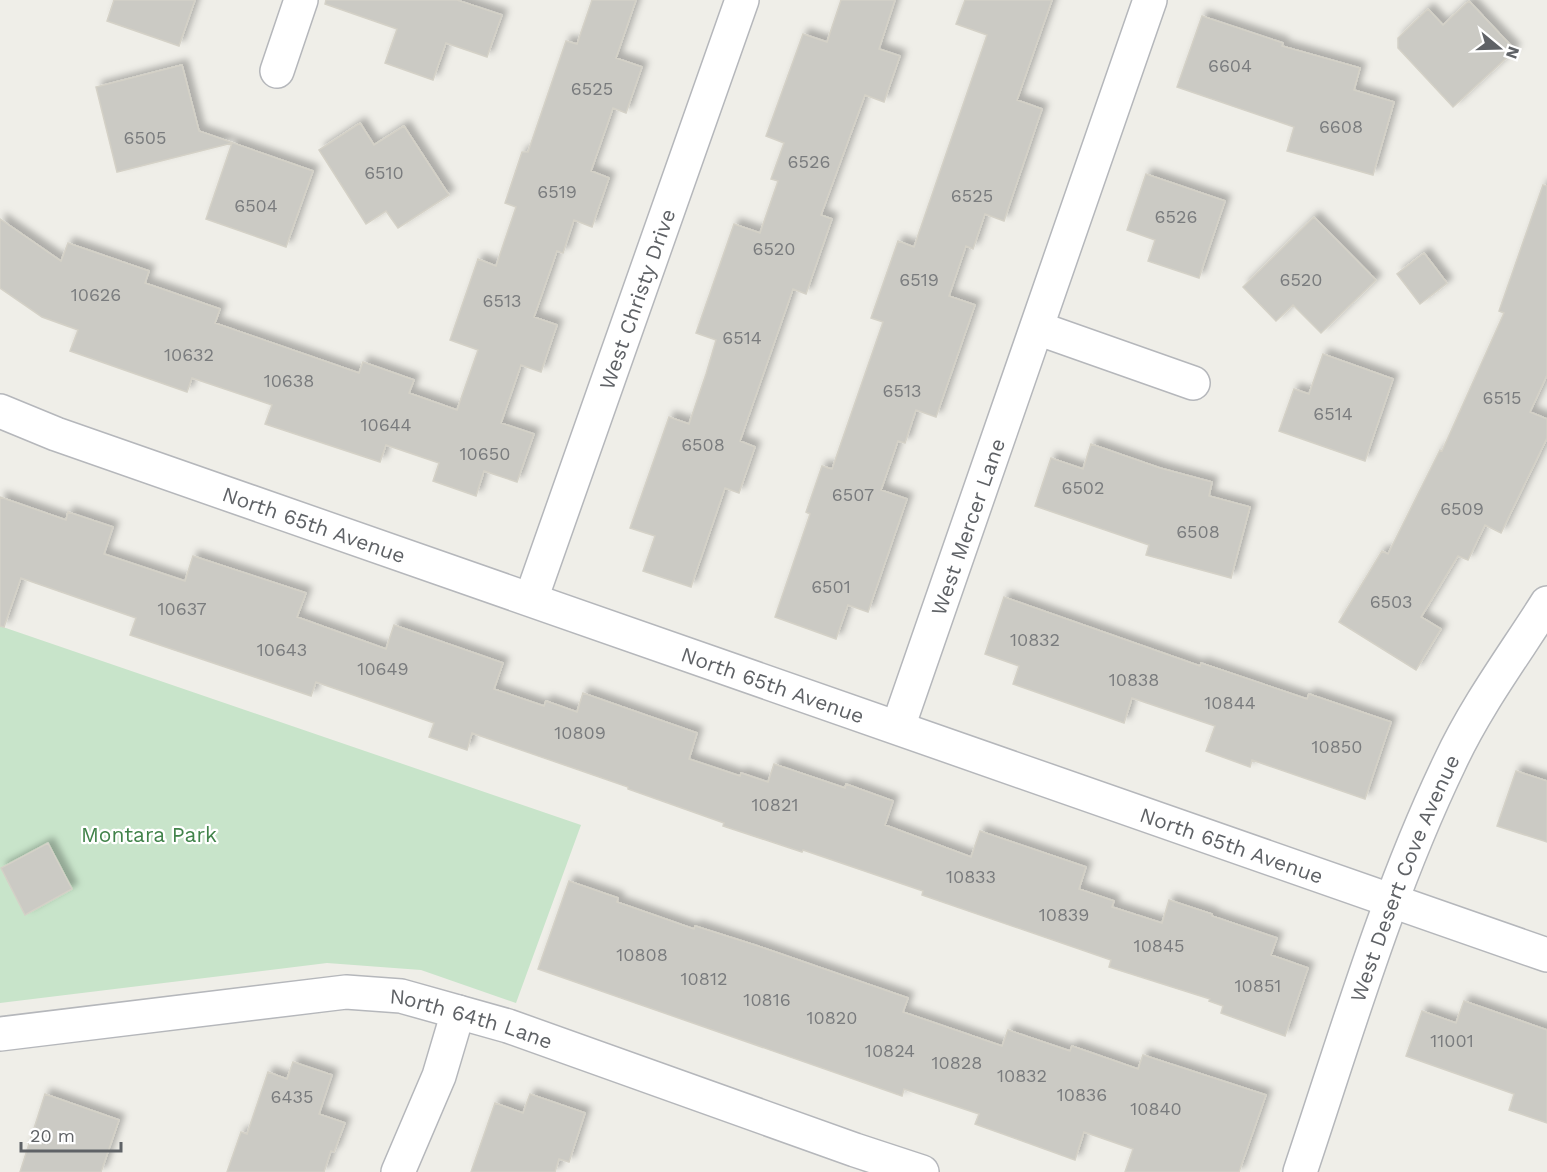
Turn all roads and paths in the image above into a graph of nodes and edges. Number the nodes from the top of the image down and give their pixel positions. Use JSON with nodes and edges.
{"nodes":[{"id":1,"x":301,"y":0,"type":"edge"},
{"id":2,"x":742,"y":0,"type":"edge"},
{"id":3,"x":1150,"y":0,"type":"edge"},
{"id":4,"x":278,"y":72,"type":"dead end"},
{"id":5,"x":1037,"y":328,"type":"junction"},
{"id":6,"x":1193,"y":383,"type":"dead end"},
{"id":7,"x":0,"y":411,"type":"edge"},
{"id":8,"x":531,"y":599,"type":"junction"},
{"id":9,"x":1547,"y":603,"type":"edge"},
{"id":10,"x":898,"y":727,"type":"junction"},
{"id":11,"x":1392,"y":901,"type":"junction"},
{"id":12,"x":1547,"y":955,"type":"edge"},
{"id":13,"x":458,"y":1012,"type":"junction"},
{"id":14,"x":0,"y":1034,"type":"edge"},
{"id":15,"x":851,"y":1161,"type":"edge"},
{"id":16,"x":398,"y":1172,"type":"edge"},
{"id":17,"x":922,"y":1172,"type":"edge"},
{"id":18,"x":1300,"y":1172,"type":"edge"}],
"edges":[{"from":1,"to":4,"type":"street"},
{"from":2,"to":8,"type":"street","name":"West Christy Drive"},
{"from":3,"to":5,"type":"street","name":"West Mercer Lane"},
{"from":5,"to":6,"type":"street"},
{"from":5,"to":10,"type":"street","name":"West Mercer Lane"},
{"from":7,"to":8,"type":"street","name":"North 65th Avenue"},
{"from":8,"to":10,"type":"street","name":"North 65th Avenue"},
{"from":9,"to":11,"type":"street","name":"West Desert Cove Avenue"},
{"from":10,"to":11,"type":"street","name":"North 65th Avenue"},
{"from":11,"to":12,"type":"street","name":"North 65th Avenue"},
{"from":11,"to":18,"type":"street","name":"West Desert Cove Avenue"},
{"from":13,"to":14,"type":"street","name":"North 64th Lane"},
{"from":13,"to":15,"type":"street","name":"North 64th Lane"},
{"from":13,"to":16,"type":"street"},
{"from":15,"to":17,"type":"street","name":"North 64th Lane"}]}
